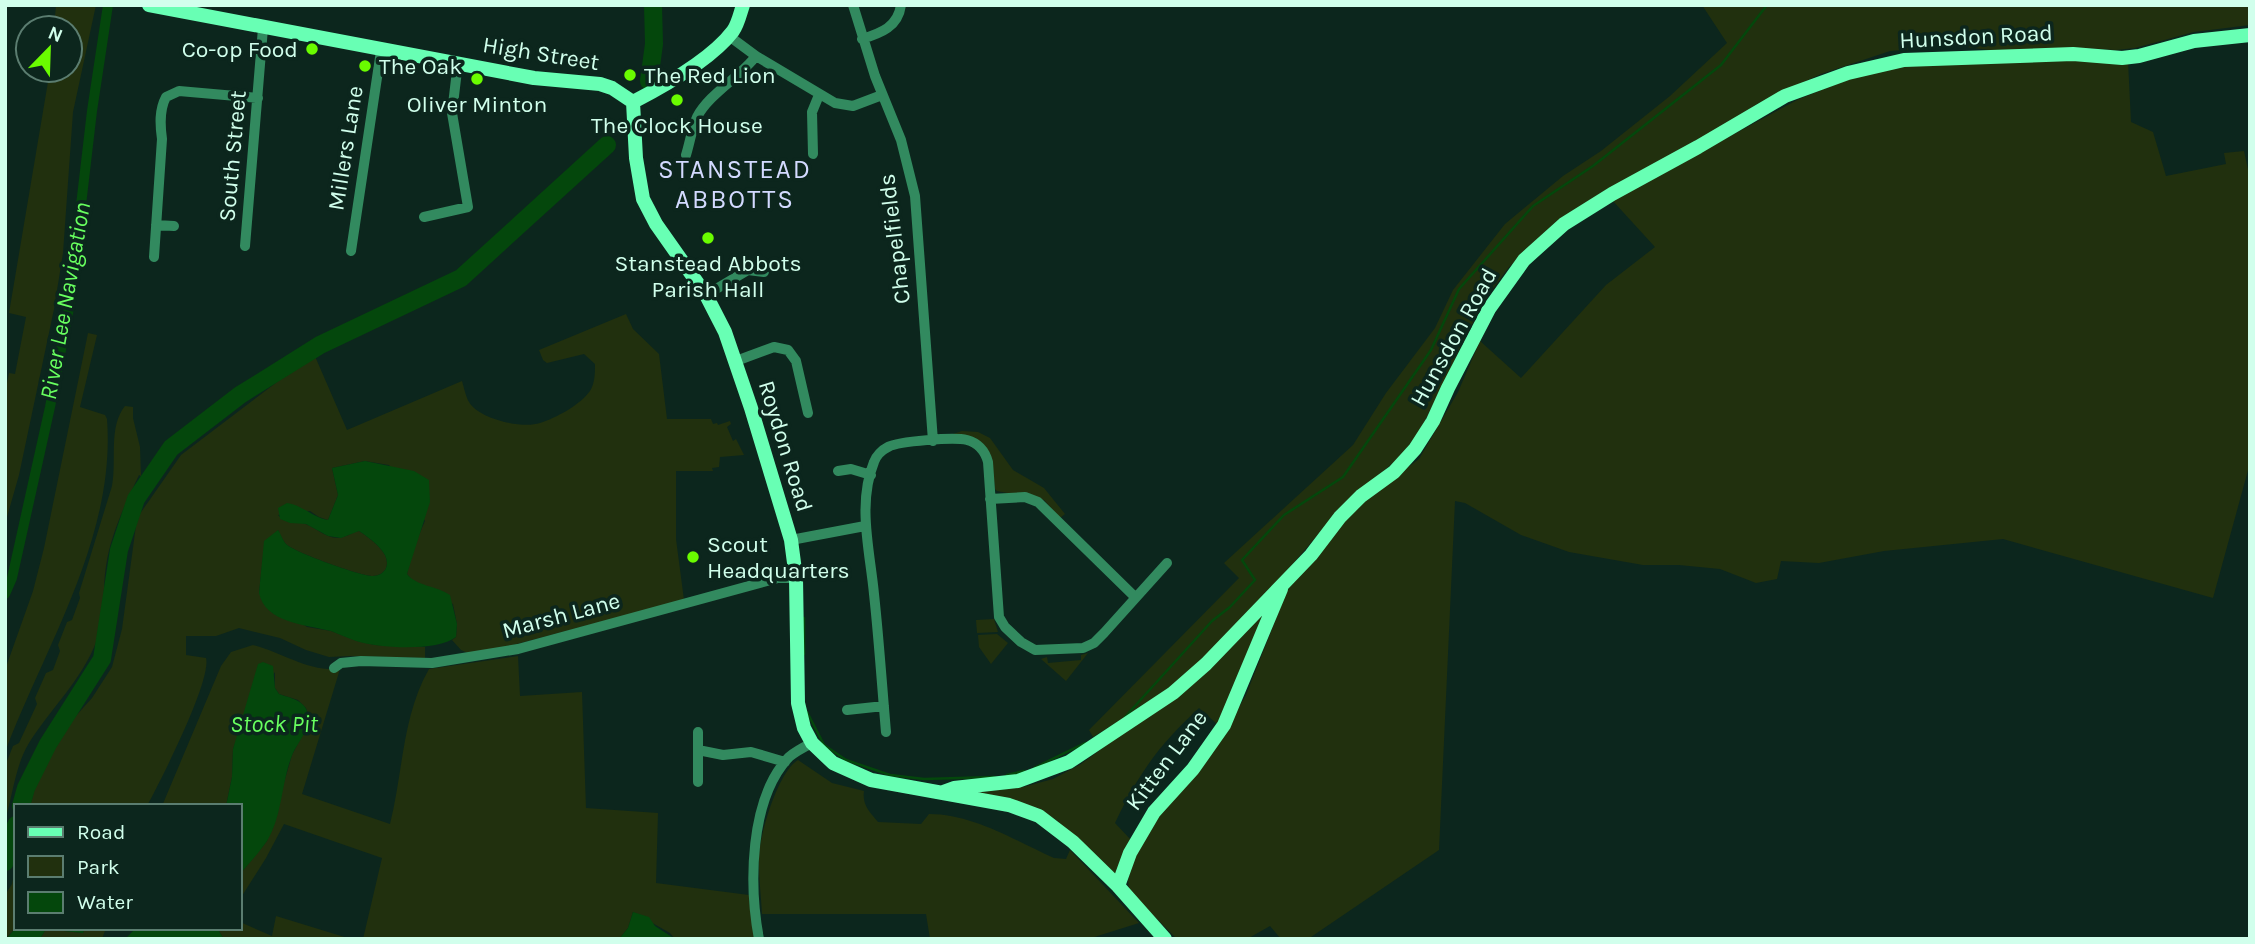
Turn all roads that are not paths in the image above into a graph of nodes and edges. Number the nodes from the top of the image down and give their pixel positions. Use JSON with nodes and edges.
{"nodes":[{"id":1,"x":149,"y":5,"type":"edge"},
{"id":2,"x":743,"y":5,"type":"edge"},
{"id":3,"x":853,"y":5,"type":"edge"},
{"id":4,"x":901,"y":5,"type":"edge"},
{"id":5,"x":264,"y":29,"type":"junction"},
{"id":6,"x":2250,"y":35,"type":"edge"},
{"id":7,"x":729,"y":36,"type":"junction"},
{"id":8,"x":862,"y":39,"type":"junction"},
{"id":9,"x":381,"y":51,"type":"junction"},
{"id":10,"x":756,"y":56,"type":"junction"},
{"id":11,"x":458,"y":62,"type":"junction"},
{"id":12,"x":819,"y":94,"type":"junction"},
{"id":13,"x":882,"y":95,"type":"junction"},
{"id":14,"x":258,"y":97,"type":"junction"},
{"id":15,"x":633,"y":102,"type":"junction"},
{"id":16,"x":813,"y":154,"type":"dead end"},
{"id":17,"x":686,"y":155,"type":"dead end"},
{"id":18,"x":424,"y":218,"type":"dead end"},
{"id":19,"x":156,"y":225,"type":"junction"},
{"id":20,"x":174,"y":226,"type":"dead end"},
{"id":21,"x":245,"y":246,"type":"dead end"},
{"id":22,"x":351,"y":251,"type":"dead end"},
{"id":23,"x":154,"y":257,"type":"dead end"},
{"id":24,"x":764,"y":272,"type":"dead end"},
{"id":25,"x":706,"y":295,"type":"junction"},
{"id":26,"x":736,"y":361,"type":"junction"},
{"id":27,"x":808,"y":413,"type":"dead end"},
{"id":28,"x":933,"y":441,"type":"junction"},
{"id":29,"x":838,"y":471,"type":"dead end"},
{"id":30,"x":871,"y":475,"type":"junction"},
{"id":31,"x":990,"y":499,"type":"junction"},
{"id":32,"x":865,"y":526,"type":"junction"},
{"id":33,"x":791,"y":540,"type":"junction"},
{"id":34,"x":1167,"y":563,"type":"dead end"},
{"id":35,"x":796,"y":579,"type":"junction"},
{"id":36,"x":1283,"y":584,"type":"junction"},
{"id":37,"x":1135,"y":597,"type":"junction"},
{"id":38,"x":334,"y":668,"type":"dead end"},
{"id":39,"x":884,"y":706,"type":"junction"},
{"id":40,"x":847,"y":710,"type":"dead end"},
{"id":41,"x":698,"y":732,"type":"dead end"},
{"id":42,"x":886,"y":732,"type":"dead end"},
{"id":43,"x":812,"y":743,"type":"junction"},
{"id":44,"x":698,"y":750,"type":"junction"},
{"id":45,"x":785,"y":762,"type":"junction"},
{"id":46,"x":698,"y":782,"type":"dead end"},
{"id":47,"x":943,"y":792,"type":"junction"},
{"id":48,"x":1118,"y":886,"type":"junction"},
{"id":49,"x":759,"y":939,"type":"edge"},
{"id":50,"x":1165,"y":939,"type":"edge"}],
"edges":[{"from":1,"to":5,"type":"main road","name":"High Street"},
{"from":2,"to":7,"type":"main road"},
{"from":3,"to":8,"type":"street","name":"Chapelfields"},
{"from":4,"to":8,"type":"street"},
{"from":5,"to":9,"type":"main road","name":"High Street"},
{"from":5,"to":14,"type":"street","name":"South Street"},
{"from":6,"to":36,"type":"main road","name":"Hunsdon Road"},
{"from":7,"to":10,"type":"street"},
{"from":7,"to":15,"type":"main road"},
{"from":8,"to":13,"type":"street","name":"Chapelfields"},
{"from":9,"to":11,"type":"main road","name":"High Street"},
{"from":9,"to":22,"type":"street","name":"Millers Lane"},
{"from":10,"to":12,"type":"street"},
{"from":10,"to":17,"type":"street"},
{"from":11,"to":15,"type":"main road","name":"High Street"},
{"from":11,"to":18,"type":"street"},
{"from":12,"to":13,"type":"street"},
{"from":12,"to":16,"type":"street"},
{"from":13,"to":28,"type":"street","name":"Chapelfields"},
{"from":14,"to":19,"type":"street"},
{"from":14,"to":21,"type":"street","name":"South Street"},
{"from":15,"to":25,"type":"main road","name":"Roydon Road"},
{"from":19,"to":20,"type":"street"},
{"from":19,"to":23,"type":"street"},
{"from":24,"to":25,"type":"street"},
{"from":25,"to":26,"type":"main road","name":"Roydon Road"},
{"from":26,"to":27,"type":"street"},
{"from":26,"to":33,"type":"main road","name":"Roydon Road"},
{"from":28,"to":30,"type":"street"},
{"from":28,"to":31,"type":"street"},
{"from":29,"to":30,"type":"street"},
{"from":30,"to":32,"type":"street"},
{"from":31,"to":37,"type":"street"},
{"from":31,"to":37,"type":"street"},
{"from":32,"to":33,"type":"street"},
{"from":32,"to":39,"type":"street"},
{"from":33,"to":35,"type":"main road","name":"Roydon Road"},
{"from":34,"to":37,"type":"street"},
{"from":35,"to":38,"type":"street","name":"Marsh Lane"},
{"from":35,"to":43,"type":"main road","name":"Roydon Road"},
{"from":36,"to":47,"type":"main road","name":"Hunsdon Road"},
{"from":36,"to":48,"type":"main road","name":"Kitten Lane"},
{"from":39,"to":40,"type":"street"},
{"from":39,"to":42,"type":"street"},
{"from":41,"to":44,"type":"street"},
{"from":43,"to":45,"type":"street"},
{"from":43,"to":47,"type":"main road"},
{"from":44,"to":45,"type":"street"},
{"from":44,"to":46,"type":"street"},
{"from":45,"to":49,"type":"street"},
{"from":47,"to":48,"type":"main road"},
{"from":48,"to":50,"type":"main road"}]}
